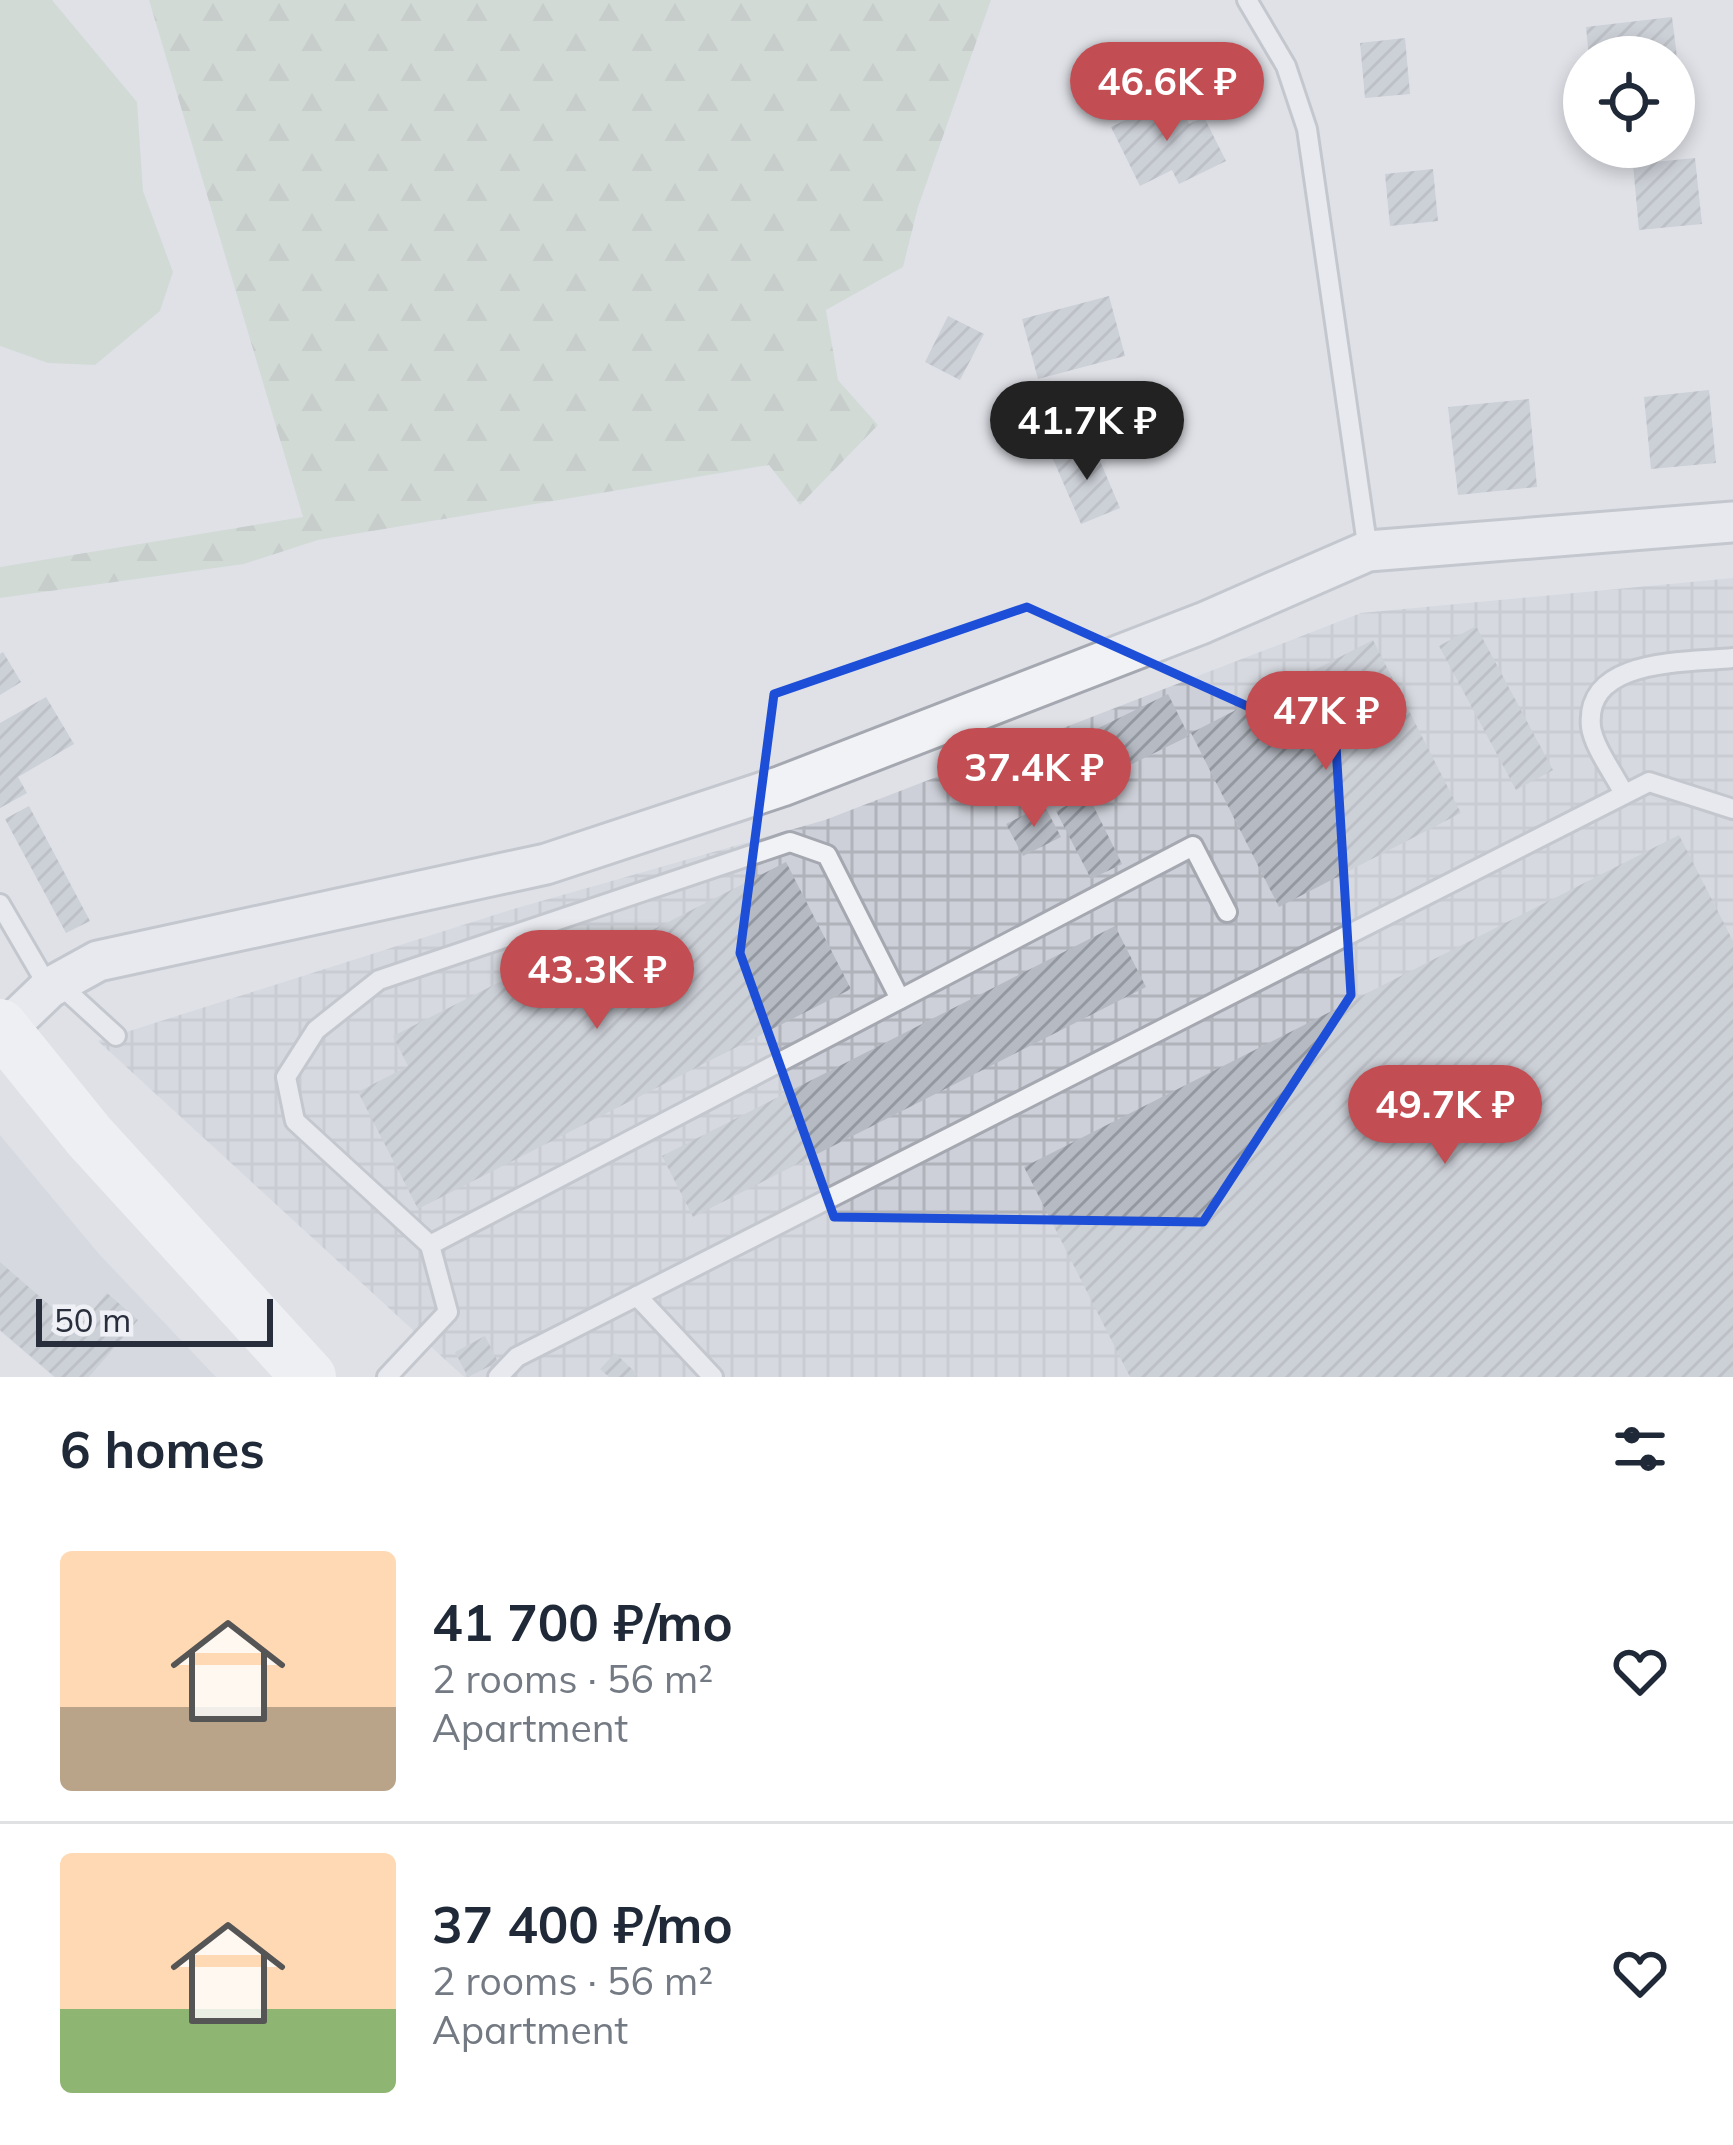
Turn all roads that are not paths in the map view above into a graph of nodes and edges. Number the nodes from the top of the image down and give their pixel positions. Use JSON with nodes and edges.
{"nodes":[{"id":1,"x":1247,"y":0,"type":"edge"},
{"id":2,"x":1733,"y":522,"type":"edge"},
{"id":3,"x":1368,"y":551,"type":"junction"},
{"id":4,"x":1733,"y":658,"type":"edge"},
{"id":5,"x":1624,"y":794,"type":"junction"},
{"id":6,"x":1733,"y":809,"type":"edge"},
{"id":7,"x":0,"y":904,"type":"edge"},
{"id":8,"x":1227,"y":912,"type":"dead end"},
{"id":9,"x":54,"y":985,"type":"junction"},
{"id":10,"x":900,"y":999,"type":"junction"},
{"id":11,"x":116,"y":1036,"type":"dead end"},
{"id":12,"x":1,"y":1042,"type":"edge"},
{"id":13,"x":430,"y":1245,"type":"junction"},
{"id":14,"x":637,"y":1296,"type":"junction"},
{"id":15,"x":265,"y":1377,"type":"edge"},
{"id":16,"x":309,"y":1377,"type":"edge"},
{"id":17,"x":387,"y":1377,"type":"edge"},
{"id":18,"x":498,"y":1377,"type":"edge"},
{"id":19,"x":713,"y":1377,"type":"edge"}],
"edges":[{"from":1,"to":3,"type":"lane"},
{"from":2,"to":3,"type":"street"},
{"from":3,"to":9,"type":"street"},
{"from":4,"to":5,"type":"lane"},
{"from":5,"to":6,"type":"lane"},
{"from":5,"to":14,"type":"lane"},
{"from":7,"to":9,"type":"lane"},
{"from":8,"to":10,"type":"lane"},
{"from":9,"to":11,"type":"lane"},
{"from":9,"to":12,"type":"street"},
{"from":10,"to":13,"type":"lane"},
{"from":10,"to":13,"type":"lane"},
{"from":12,"to":15,"type":"main road"},
{"from":12,"to":16,"type":"main road"},
{"from":13,"to":17,"type":"lane"},
{"from":14,"to":18,"type":"lane"},
{"from":14,"to":19,"type":"lane"}]}
